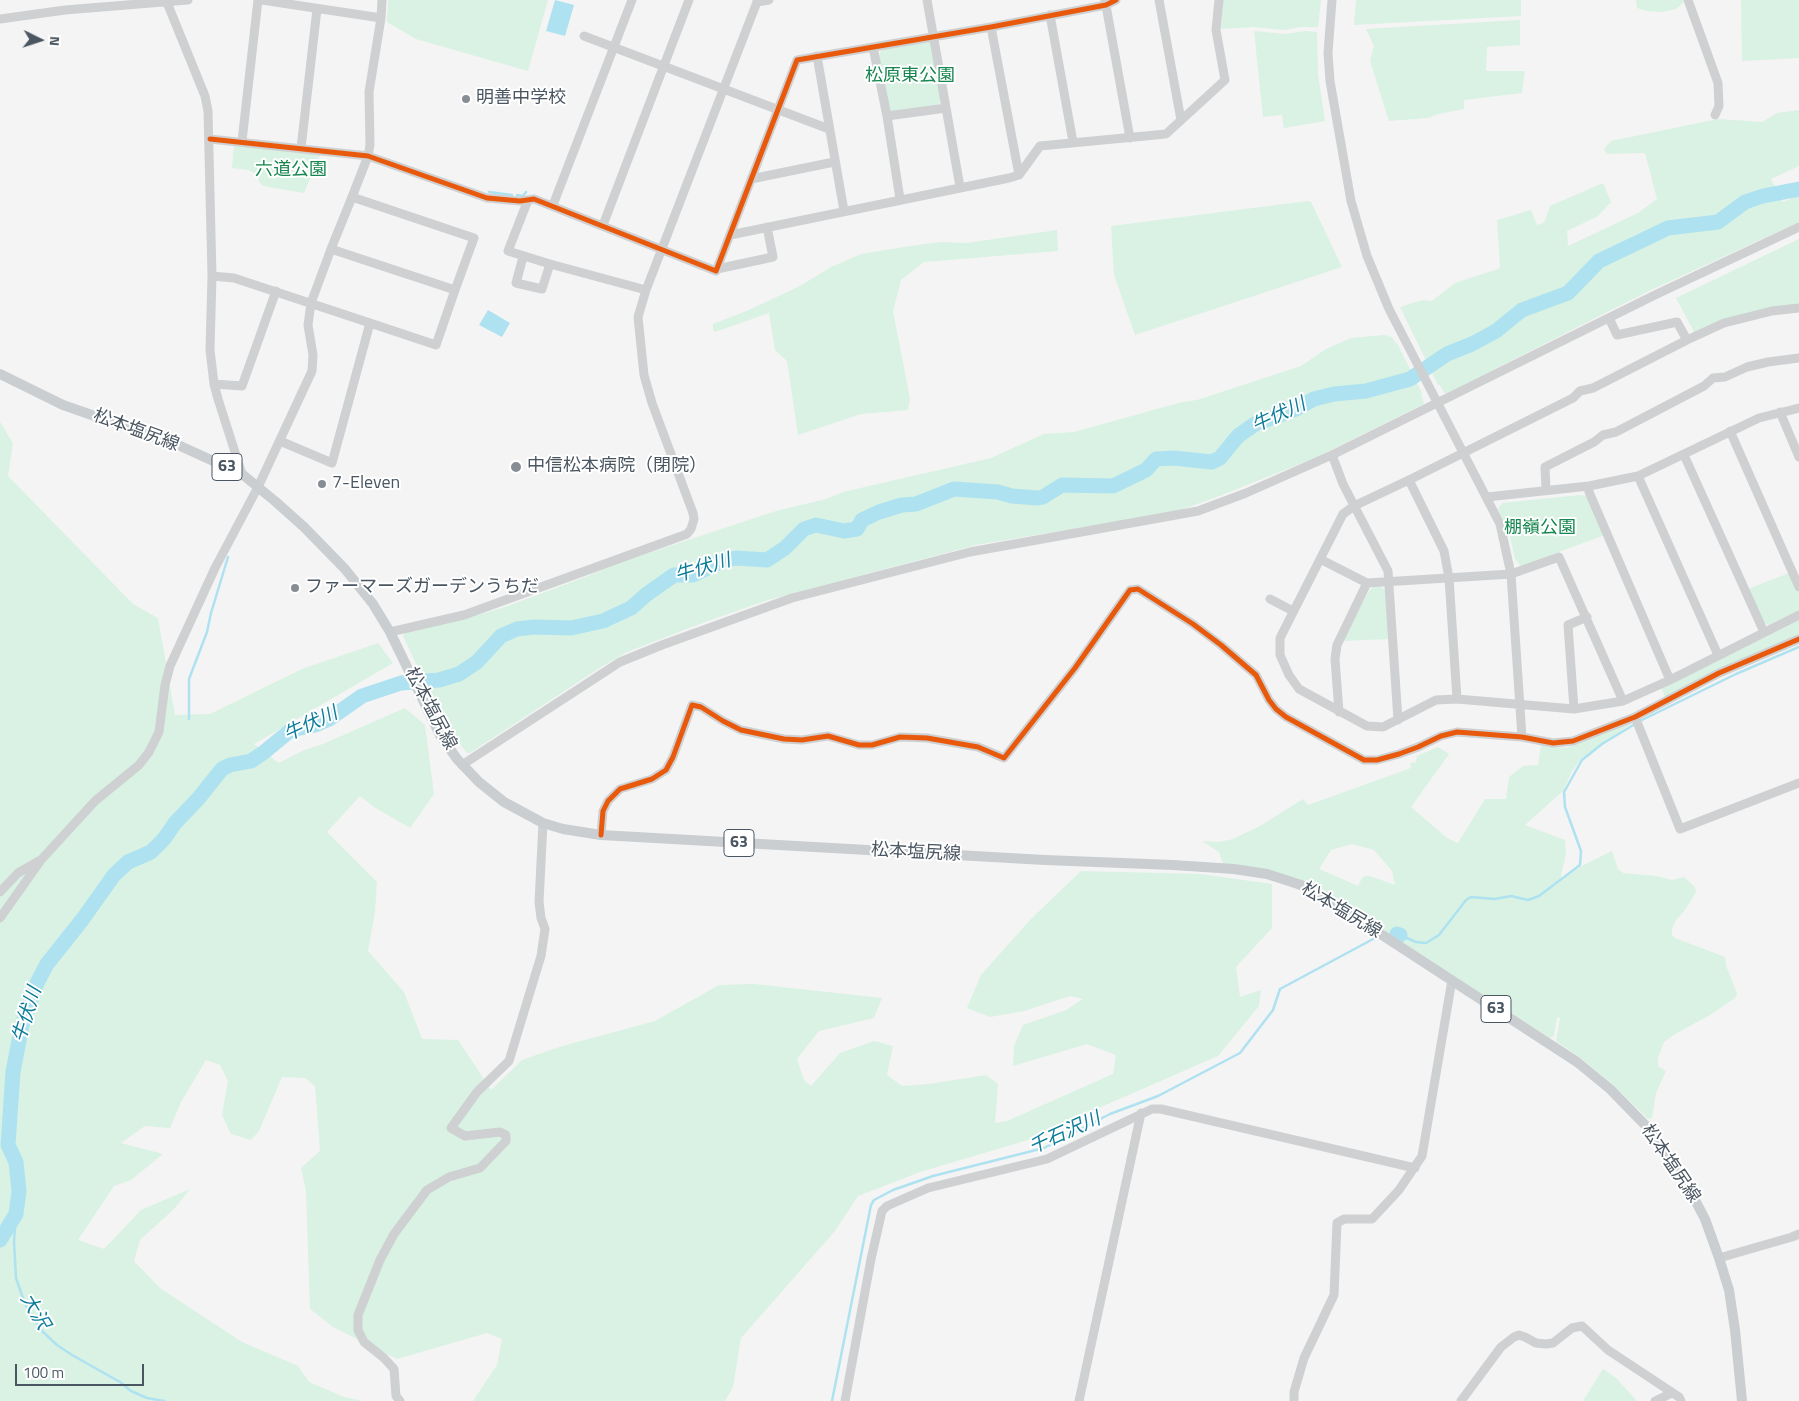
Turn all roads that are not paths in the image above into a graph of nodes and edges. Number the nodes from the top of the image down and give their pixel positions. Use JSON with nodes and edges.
{"nodes":[{"id":1,"x":188,"y":0,"type":"edge"},
{"id":2,"x":258,"y":0,"type":"edge"},
{"id":3,"x":262,"y":0,"type":"edge"},
{"id":4,"x":382,"y":0,"type":"edge"},
{"id":5,"x":632,"y":0,"type":"edge"},
{"id":6,"x":689,"y":0,"type":"edge"},
{"id":7,"x":769,"y":0,"type":"edge"},
{"id":8,"x":927,"y":0,"type":"edge"},
{"id":9,"x":1116,"y":0,"type":"edge"},
{"id":10,"x":1159,"y":0,"type":"edge"},
{"id":11,"x":1219,"y":0,"type":"edge"},
{"id":12,"x":1332,"y":0,"type":"edge"},
{"id":13,"x":1688,"y":0,"type":"edge"},
{"id":14,"x":167,"y":1,"type":"edge"},
{"id":15,"x":757,"y":1,"type":"edge"},
{"id":16,"x":1105,"y":2,"type":"edge"},
{"id":17,"x":317,"y":9,"type":"junction"},
{"id":18,"x":1050,"y":15,"type":"junction"},
{"id":19,"x":381,"y":18,"type":"junction"},
{"id":20,"x":0,"y":19,"type":"edge"},
{"id":21,"x":991,"y":27,"type":"junction"},
{"id":22,"x":584,"y":36,"type":"dead end"},
{"id":23,"x":934,"y":36,"type":"junction"},
{"id":24,"x":614,"y":47,"type":"junction"},
{"id":25,"x":873,"y":47,"type":"junction"},
{"id":26,"x":818,"y":56,"type":"junction"},
{"id":27,"x":664,"y":66,"type":"junction"},
{"id":28,"x":723,"y":88,"type":"junction"},
{"id":29,"x":946,"y":108,"type":"junction"},
{"id":30,"x":778,"y":109,"type":"junction"},
{"id":31,"x":1715,"y":115,"type":"dead end"},
{"id":32,"x":887,"y":116,"type":"junction"},
{"id":33,"x":1181,"y":120,"type":"junction"},
{"id":34,"x":829,"y":129,"type":"junction"},
{"id":35,"x":1130,"y":138,"type":"junction"},
{"id":36,"x":210,"y":139,"type":"junction"},
{"id":37,"x":242,"y":142,"type":"junction"},
{"id":38,"x":1073,"y":142,"type":"junction"},
{"id":39,"x":301,"y":148,"type":"junction"},
{"id":40,"x":368,"y":156,"type":"junction"},
{"id":41,"x":834,"y":162,"type":"junction"},
{"id":42,"x":1019,"y":175,"type":"junction"},
{"id":43,"x":752,"y":179,"type":"junction"},
{"id":44,"x":960,"y":187,"type":"junction"},
{"id":45,"x":352,"y":197,"type":"junction"},
{"id":46,"x":528,"y":200,"type":"junction"},
{"id":47,"x":900,"y":200,"type":"junction"},
{"id":48,"x":553,"y":205,"type":"junction"},
{"id":49,"x":844,"y":211,"type":"junction"},
{"id":50,"x":603,"y":225,"type":"junction"},
{"id":51,"x":1799,"y":227,"type":"edge"},
{"id":52,"x":767,"y":228,"type":"junction"},
{"id":53,"x":730,"y":235,"type":"junction"},
{"id":54,"x":331,"y":249,"type":"junction"},
{"id":55,"x":662,"y":249,"type":"junction"},
{"id":56,"x":523,"y":257,"type":"junction"},
{"id":57,"x":550,"y":264,"type":"junction"},
{"id":58,"x":717,"y":269,"type":"junction"},
{"id":59,"x":212,"y":276,"type":"junction"},
{"id":60,"x":455,"y":290,"type":"junction"},
{"id":61,"x":646,"y":290,"type":"junction"},
{"id":62,"x":276,"y":291,"type":"junction"},
{"id":63,"x":311,"y":303,"type":"junction"},
{"id":64,"x":1799,"y":308,"type":"edge"},
{"id":65,"x":1609,"y":318,"type":"junction"},
{"id":66,"x":370,"y":323,"type":"junction"},
{"id":67,"x":1687,"y":340,"type":"junction"},
{"id":68,"x":1799,"y":358,"type":"edge"},
{"id":69,"x":0,"y":374,"type":"edge"},
{"id":70,"x":214,"y":384,"type":"junction"},
{"id":71,"x":1436,"y":401,"type":"junction"},
{"id":72,"x":1799,"y":408,"type":"edge"},
{"id":73,"x":1780,"y":412,"type":"junction"},
{"id":74,"x":1730,"y":431,"type":"junction"},
{"id":75,"x":280,"y":441,"type":"junction"},
{"id":76,"x":1463,"y":453,"type":"junction"},
{"id":77,"x":1332,"y":455,"type":"junction"},
{"id":78,"x":1684,"y":455,"type":"junction"},
{"id":79,"x":1799,"y":457,"type":"edge"},
{"id":80,"x":242,"y":474,"type":"junction"},
{"id":81,"x":1638,"y":476,"type":"junction"},
{"id":82,"x":1409,"y":480,"type":"junction"},
{"id":83,"x":1589,"y":486,"type":"junction"},
{"id":84,"x":258,"y":487,"type":"junction"},
{"id":85,"x":1546,"y":490,"type":"junction"},
{"id":86,"x":1487,"y":497,"type":"junction"},
{"id":87,"x":1354,"y":506,"type":"junction"},
{"id":88,"x":1320,"y":559,"type":"junction"},
{"id":89,"x":1511,"y":574,"type":"junction"},
{"id":90,"x":1449,"y":578,"type":"junction"},
{"id":91,"x":1389,"y":582,"type":"junction"},
{"id":92,"x":1367,"y":583,"type":"junction"},
{"id":93,"x":1799,"y":588,"type":"edge"},
{"id":94,"x":1270,"y":600,"type":"dead end"},
{"id":95,"x":1293,"y":611,"type":"junction"},
{"id":96,"x":1799,"y":614,"type":"edge"},
{"id":97,"x":1587,"y":617,"type":"junction"},
{"id":98,"x":390,"y":632,"type":"junction"},
{"id":99,"x":1764,"y":632,"type":"junction"},
{"id":100,"x":1799,"y":639,"type":"edge"},
{"id":101,"x":1718,"y":655,"type":"junction"},
{"id":102,"x":1670,"y":680,"type":"junction"},
{"id":103,"x":1457,"y":699,"type":"junction"},
{"id":104,"x":1623,"y":701,"type":"junction"},
{"id":105,"x":1520,"y":705,"type":"junction"},
{"id":106,"x":1574,"y":709,"type":"junction"},
{"id":107,"x":1338,"y":712,"type":"junction"},
{"id":108,"x":1398,"y":720,"type":"junction"},
{"id":109,"x":1637,"y":721,"type":"junction"},
{"id":110,"x":1522,"y":737,"type":"junction"},
{"id":111,"x":459,"y":762,"type":"junction"},
{"id":112,"x":1799,"y":783,"type":"edge"},
{"id":113,"x":544,"y":823,"type":"junction"},
{"id":114,"x":601,"y":835,"type":"junction"},
{"id":115,"x":42,"y":860,"type":"junction"},
{"id":116,"x":0,"y":892,"type":"edge"},
{"id":117,"x":0,"y":918,"type":"edge"},
{"id":118,"x":1452,"y":980,"type":"junction"},
{"id":119,"x":1142,"y":1113,"type":"junction"},
{"id":120,"x":1415,"y":1168,"type":"junction"},
{"id":121,"x":1799,"y":1234,"type":"edge"},
{"id":122,"x":1719,"y":1258,"type":"junction"},
{"id":123,"x":1672,"y":1393,"type":"junction"},
{"id":124,"x":400,"y":1401,"type":"edge"},
{"id":125,"x":844,"y":1401,"type":"edge"},
{"id":126,"x":1079,"y":1401,"type":"edge"},
{"id":127,"x":1294,"y":1401,"type":"edge"},
{"id":128,"x":1461,"y":1401,"type":"edge"},
{"id":129,"x":1655,"y":1401,"type":"edge"},
{"id":130,"x":1681,"y":1401,"type":"edge"},
{"id":131,"x":1742,"y":1401,"type":"edge"}],
"edges":[{"from":1,"to":14,"type":"street"},
{"from":2,"to":37,"type":"street"},
{"from":3,"to":17,"type":"street"},
{"from":4,"to":19,"type":"street"},
{"from":5,"to":24,"type":"street"},
{"from":6,"to":27,"type":"street"},
{"from":7,"to":15,"type":"street"},
{"from":8,"to":23,"type":"street"},
{"from":9,"to":16,"type":"street"},
{"from":10,"to":33,"type":"street"},
{"from":11,"to":33,"type":"street"},
{"from":12,"to":71,"type":"street"},
{"from":13,"to":31,"type":"street"},
{"from":14,"to":20,"type":"street"},
{"from":14,"to":36,"type":"street"},
{"from":15,"to":28,"type":"street"},
{"from":16,"to":18,"type":"street"},
{"from":16,"to":35,"type":"street"},
{"from":17,"to":19,"type":"street"},
{"from":17,"to":39,"type":"street"},
{"from":18,"to":21,"type":"street"},
{"from":18,"to":38,"type":"street"},
{"from":19,"to":40,"type":"street"},
{"from":21,"to":23,"type":"street"},
{"from":21,"to":42,"type":"street"},
{"from":22,"to":24,"type":"street"},
{"from":23,"to":25,"type":"street"},
{"from":23,"to":29,"type":"street"},
{"from":24,"to":27,"type":"street"},
{"from":24,"to":48,"type":"street"},
{"from":25,"to":26,"type":"street"},
{"from":25,"to":32,"type":"street"},
{"from":26,"to":30,"type":"street"},
{"from":26,"to":34,"type":"street"},
{"from":27,"to":28,"type":"street"},
{"from":27,"to":50,"type":"street"},
{"from":28,"to":30,"type":"street"},
{"from":28,"to":55,"type":"street"},
{"from":29,"to":32,"type":"street"},
{"from":29,"to":44,"type":"street"},
{"from":30,"to":34,"type":"street"},
{"from":30,"to":43,"type":"street"},
{"from":32,"to":47,"type":"street"},
{"from":33,"to":35,"type":"street"},
{"from":34,"to":41,"type":"street"},
{"from":35,"to":38,"type":"street"},
{"from":36,"to":37,"type":"street"},
{"from":36,"to":59,"type":"street"},
{"from":37,"to":39,"type":"street"},
{"from":38,"to":42,"type":"street"},
{"from":39,"to":40,"type":"street"},
{"from":40,"to":45,"type":"street"},
{"from":40,"to":46,"type":"street"},
{"from":41,"to":43,"type":"street"},
{"from":41,"to":49,"type":"street"},
{"from":42,"to":44,"type":"street"},
{"from":43,"to":53,"type":"street"},
{"from":44,"to":47,"type":"street"},
{"from":45,"to":54,"type":"street"},
{"from":45,"to":60,"type":"street"},
{"from":46,"to":48,"type":"street"},
{"from":46,"to":56,"type":"street"},
{"from":47,"to":49,"type":"street"},
{"from":48,"to":50,"type":"street"},
{"from":49,"to":52,"type":"street"},
{"from":50,"to":55,"type":"street"},
{"from":51,"to":65,"type":"street"},
{"from":52,"to":53,"type":"street"},
{"from":52,"to":58,"type":"street"},
{"from":53,"to":58,"type":"street"},
{"from":54,"to":60,"type":"street"},
{"from":54,"to":63,"type":"street"},
{"from":55,"to":58,"type":"street"},
{"from":55,"to":61,"type":"street"},
{"from":56,"to":57,"type":"street"},
{"from":56,"to":57,"type":"street"},
{"from":57,"to":61,"type":"street"},
{"from":59,"to":62,"type":"street"},
{"from":59,"to":70,"type":"street"},
{"from":60,"to":66,"type":"street"},
{"from":61,"to":98,"type":"street"},
{"from":62,"to":63,"type":"street"},
{"from":62,"to":70,"type":"street"},
{"from":63,"to":66,"type":"street"},
{"from":63,"to":75,"type":"street"},
{"from":64,"to":67,"type":"street"},
{"from":65,"to":67,"type":"street"},
{"from":65,"to":71,"type":"street"},
{"from":66,"to":75,"type":"street"},
{"from":67,"to":76,"type":"street"},
{"from":68,"to":85,"type":"street"},
{"from":69,"to":80,"type":"main road","name":"松本塩尻線","number":"63"},
{"from":70,"to":80,"type":"street"},
{"from":71,"to":76,"type":"street"},
{"from":71,"to":77,"type":"street"},
{"from":72,"to":73,"type":"street"},
{"from":73,"to":74,"type":"street"},
{"from":73,"to":79,"type":"street"},
{"from":74,"to":78,"type":"street"},
{"from":74,"to":93,"type":"street"},
{"from":75,"to":84,"type":"street"},
{"from":76,"to":82,"type":"street"},
{"from":76,"to":86,"type":"street"},
{"from":77,"to":87,"type":"street"},
{"from":77,"to":111,"type":"street"},
{"from":78,"to":81,"type":"street"},
{"from":78,"to":99,"type":"street"},
{"from":80,"to":84,"type":"main road","name":"松本塩尻線","number":"63"},
{"from":81,"to":83,"type":"street"},
{"from":81,"to":101,"type":"street"},
{"from":82,"to":87,"type":"street"},
{"from":82,"to":90,"type":"street"},
{"from":83,"to":85,"type":"street"},
{"from":83,"to":102,"type":"street"},
{"from":84,"to":98,"type":"main road","name":"松本塩尻線","number":"63"},
{"from":84,"to":115,"type":"street"},
{"from":85,"to":86,"type":"street"},
{"from":86,"to":89,"type":"street"},
{"from":87,"to":88,"type":"street"},
{"from":87,"to":91,"type":"street"},
{"from":88,"to":92,"type":"street"},
{"from":88,"to":95,"type":"street"},
{"from":89,"to":90,"type":"street"},
{"from":89,"to":97,"type":"street"},
{"from":89,"to":105,"type":"street"},
{"from":90,"to":91,"type":"street"},
{"from":90,"to":103,"type":"street"},
{"from":91,"to":92,"type":"street"},
{"from":91,"to":108,"type":"street"},
{"from":92,"to":107,"type":"street"},
{"from":94,"to":95,"type":"street"},
{"from":95,"to":107,"type":"street"},
{"from":96,"to":99,"type":"street"},
{"from":97,"to":104,"type":"street"},
{"from":97,"to":106,"type":"street"},
{"from":98,"to":111,"type":"main road","name":"松本塩尻線","number":"63"},
{"from":99,"to":101,"type":"street"},
{"from":100,"to":109,"type":"street"},
{"from":101,"to":102,"type":"street"},
{"from":102,"to":104,"type":"street"},
{"from":103,"to":105,"type":"street"},
{"from":103,"to":108,"type":"street"},
{"from":104,"to":106,"type":"street"},
{"from":105,"to":106,"type":"street"},
{"from":105,"to":110,"type":"street"},
{"from":107,"to":108,"type":"street"},
{"from":109,"to":110,"type":"street"},
{"from":109,"to":112,"type":"street"},
{"from":110,"to":114,"type":"street"},
{"from":111,"to":113,"type":"main road","name":"松本塩尻線","number":"63"},
{"from":113,"to":114,"type":"main road","name":"松本塩尻線","number":"63"},
{"from":113,"to":124,"type":"street"},
{"from":114,"to":118,"type":"main road","name":"松本塩尻線","number":"63"},
{"from":115,"to":116,"type":"street"},
{"from":115,"to":117,"type":"street"},
{"from":118,"to":120,"type":"street"},
{"from":118,"to":122,"type":"main road","name":"松本塩尻線","number":"63"},
{"from":119,"to":120,"type":"street"},
{"from":119,"to":125,"type":"street"},
{"from":119,"to":126,"type":"street"},
{"from":120,"to":127,"type":"street"},
{"from":121,"to":122,"type":"street"},
{"from":122,"to":131,"type":"main road","name":"松本塩尻線","number":"63"},
{"from":123,"to":128,"type":"street"},
{"from":123,"to":129,"type":"street"},
{"from":123,"to":130,"type":"street"}]}
